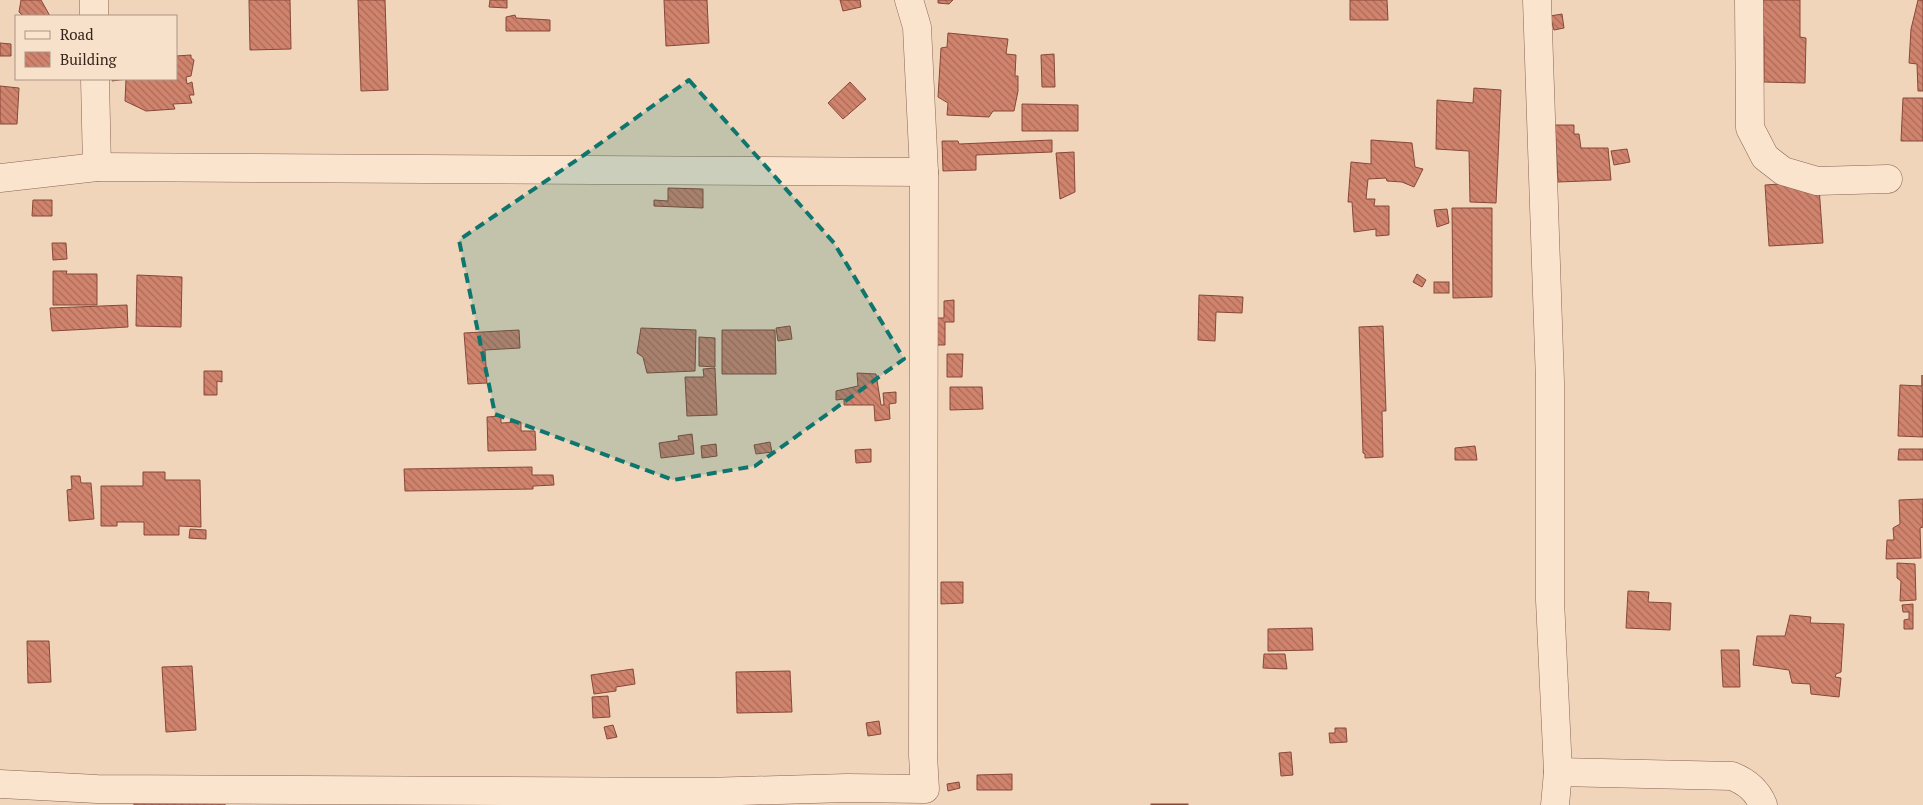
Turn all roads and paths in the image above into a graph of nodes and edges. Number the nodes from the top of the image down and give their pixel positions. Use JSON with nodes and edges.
{"nodes":[{"id":1,"x":94,"y":0,"type":"edge"},
{"id":2,"x":909,"y":0,"type":"edge"},
{"id":3,"x":1537,"y":0,"type":"edge"},
{"id":4,"x":1749,"y":0,"type":"edge"},
{"id":5,"x":94,"y":15,"type":"edge"},
{"id":6,"x":95,"y":80,"type":"edge"},
{"id":7,"x":97,"y":167,"type":"junction"},
{"id":8,"x":924,"y":172,"type":"junction"},
{"id":9,"x":0,"y":178,"type":"edge"},
{"id":10,"x":1888,"y":178,"type":"dead end"},
{"id":11,"x":1558,"y":772,"type":"junction"},
{"id":12,"x":0,"y":784,"type":"edge"},
{"id":13,"x":97,"y":797,"type":"edge"},
{"id":14,"x":925,"y":797,"type":"edge"},
{"id":15,"x":705,"y":798,"type":"edge"},
{"id":16,"x":1555,"y":805,"type":"edge"},
{"id":17,"x":1763,"y":805,"type":"edge"}],
"edges":[{"from":1,"to":5,"type":"street"},
{"from":2,"to":8,"type":"street"},
{"from":3,"to":11,"type":"street"},
{"from":4,"to":10,"type":"street"},
{"from":6,"to":7,"type":"street"},
{"from":7,"to":8,"type":"street"},
{"from":7,"to":9,"type":"street"},
{"from":8,"to":14,"type":"street"},
{"from":11,"to":16,"type":"street"},
{"from":11,"to":17,"type":"street"},
{"from":12,"to":13,"type":"street"},
{"from":13,"to":15,"type":"street"},
{"from":14,"to":15,"type":"street"}]}
